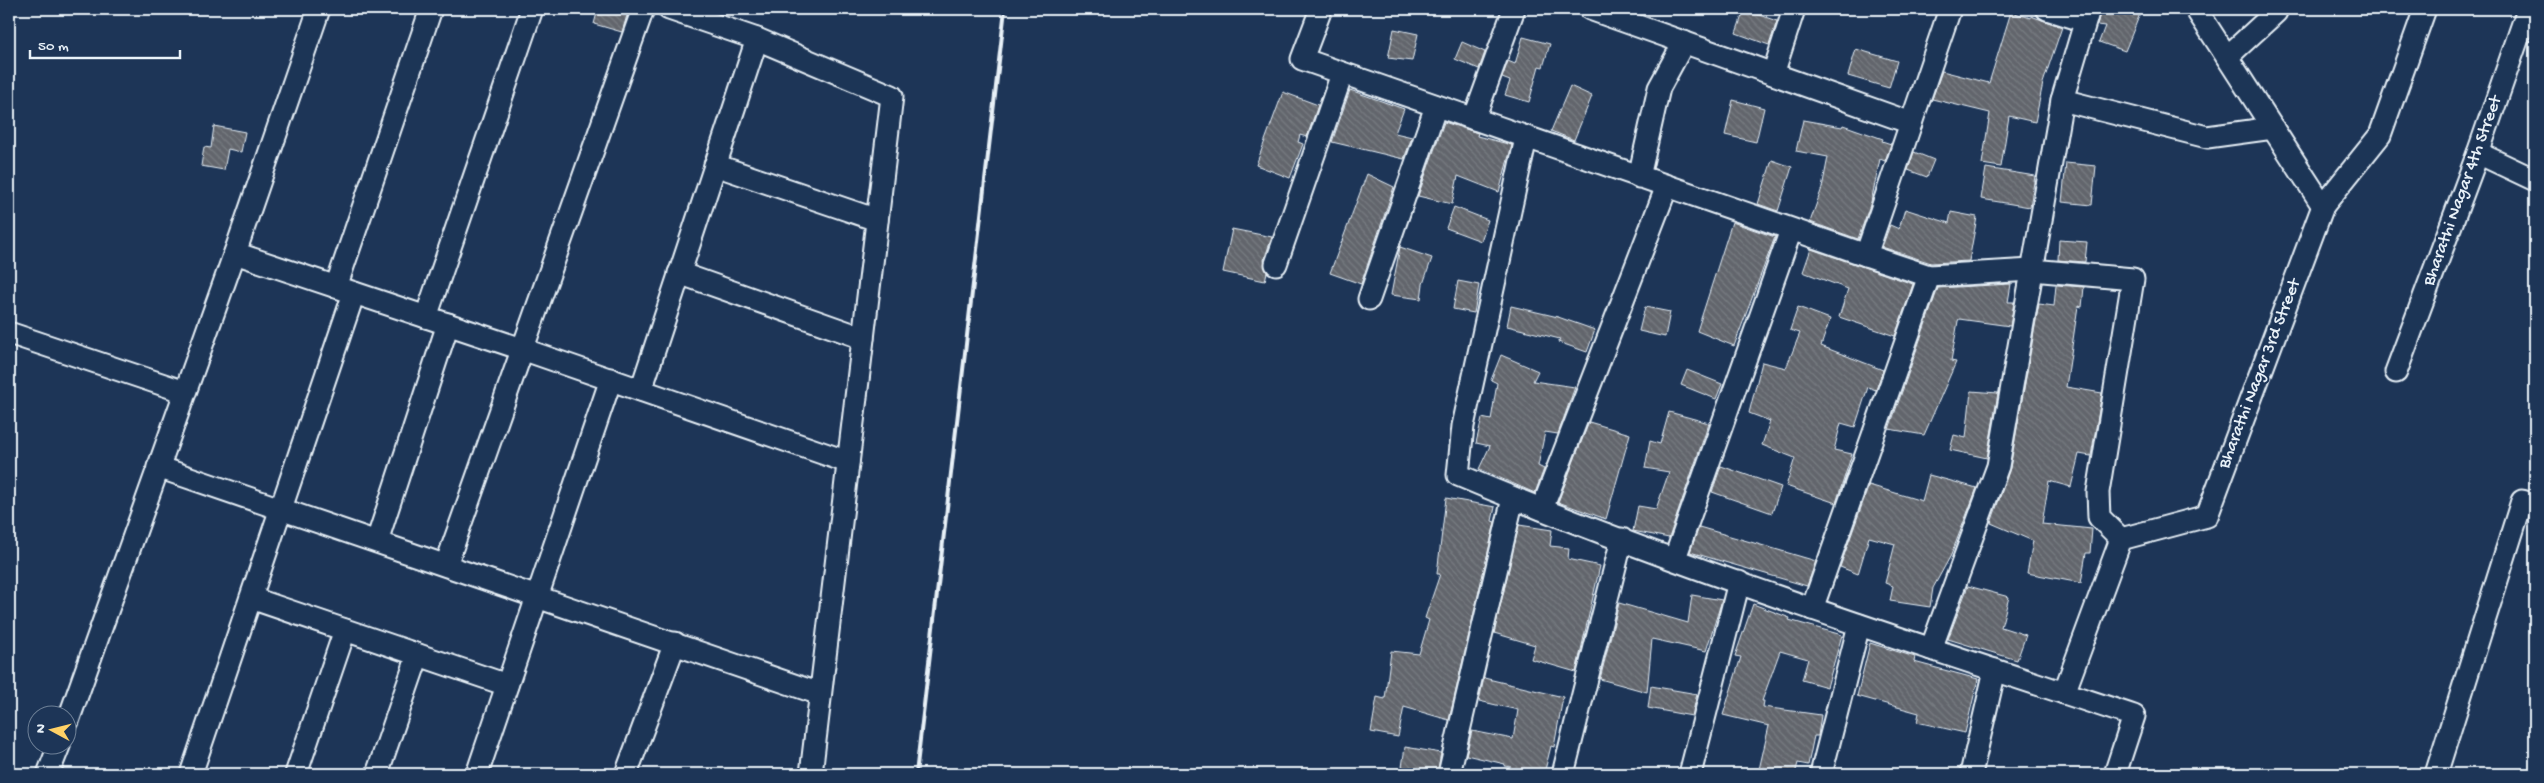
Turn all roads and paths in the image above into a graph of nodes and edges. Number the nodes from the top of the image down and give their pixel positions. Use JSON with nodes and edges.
{"nodes":[{"id":1,"x":319,"y":9,"type":"edge"},
{"id":2,"x":430,"y":9,"type":"edge"},
{"id":3,"x":532,"y":9,"type":"edge"},
{"id":4,"x":642,"y":9,"type":"edge"},
{"id":5,"x":669,"y":9,"type":"edge"},
{"id":6,"x":1321,"y":9,"type":"edge"},
{"id":7,"x":1514,"y":9,"type":"edge"},
{"id":8,"x":1590,"y":9,"type":"edge"},
{"id":9,"x":1794,"y":9,"type":"edge"},
{"id":10,"x":1950,"y":9,"type":"edge"},
{"id":11,"x":2048,"y":9,"type":"edge"},
{"id":12,"x":2196,"y":9,"type":"edge"},
{"id":13,"x":2277,"y":9,"type":"edge"},
{"id":14,"x":2425,"y":9,"type":"edge"},
{"id":15,"x":2528,"y":9,"type":"edge"},
{"id":16,"x":2087,"y":15,"type":"edge"},
{"id":17,"x":757,"y":39,"type":"junction"},
{"id":18,"x":1684,"y":42,"type":"junction"},
{"id":19,"x":2227,"y":57,"type":"junction"},
{"id":20,"x":1342,"y":74,"type":"junction"},
{"id":21,"x":1773,"y":74,"type":"junction"},
{"id":22,"x":2062,"y":100,"type":"junction"},
{"id":23,"x":1436,"y":106,"type":"junction"},
{"id":24,"x":1474,"y":119,"type":"junction"},
{"id":25,"x":1911,"y":123,"type":"junction"},
{"id":26,"x":2273,"y":128,"type":"junction"},
{"id":27,"x":1526,"y":138,"type":"junction"},
{"id":28,"x":2478,"y":153,"type":"junction"},
{"id":29,"x":715,"y":164,"type":"junction"},
{"id":30,"x":1639,"y":177,"type":"junction"},
{"id":31,"x":2535,"y":180,"type":"edge"},
{"id":32,"x":1667,"y":186,"type":"junction"},
{"id":33,"x":2322,"y":206,"type":"junction"},
{"id":34,"x":877,"y":220,"type":"junction"},
{"id":35,"x":1791,"y":230,"type":"junction"},
{"id":36,"x":235,"y":253,"type":"junction"},
{"id":37,"x":1866,"y":255,"type":"junction"},
{"id":38,"x":1276,"y":264,"type":"dead end"},
{"id":39,"x":2032,"y":270,"type":"junction"},
{"id":40,"x":679,"y":273,"type":"junction"},
{"id":41,"x":1929,"y":276,"type":"junction"},
{"id":42,"x":345,"y":290,"type":"junction"},
{"id":43,"x":1368,"y":299,"type":"dead end"},
{"id":44,"x":426,"y":317,"type":"junction"},
{"id":45,"x":448,"y":324,"type":"junction"},
{"id":46,"x":9,"y":333,"type":"edge"},
{"id":47,"x":863,"y":338,"type":"junction"},
{"id":48,"x":522,"y":349,"type":"junction"},
{"id":49,"x":2396,"y":372,"type":"dead end"},
{"id":50,"x":610,"y":380,"type":"junction"},
{"id":51,"x":641,"y":390,"type":"junction"},
{"id":52,"x":185,"y":392,"type":"junction"},
{"id":53,"x":848,"y":462,"type":"junction"},
{"id":54,"x":158,"y":467,"type":"junction"},
{"id":55,"x":1512,"y":498,"type":"junction"},
{"id":56,"x":2535,"y":505,"type":"edge"},
{"id":57,"x":281,"y":508,"type":"junction"},
{"id":58,"x":1542,"y":509,"type":"junction"},
{"id":59,"x":1622,"y":538,"type":"junction"},
{"id":60,"x":2121,"y":539,"type":"junction"},
{"id":61,"x":377,"y":541,"type":"junction"},
{"id":62,"x":1675,"y":558,"type":"junction"},
{"id":63,"x":446,"y":565,"type":"junction"},
{"id":64,"x":1739,"y":582,"type":"junction"},
{"id":65,"x":538,"y":596,"type":"junction"},
{"id":66,"x":250,"y":598,"type":"junction"},
{"id":67,"x":1812,"y":609,"type":"junction"},
{"id":68,"x":1859,"y":625,"type":"junction"},
{"id":69,"x":345,"y":630,"type":"junction"},
{"id":70,"x":675,"y":643,"type":"junction"},
{"id":71,"x":1931,"y":649,"type":"junction"},
{"id":72,"x":418,"y":655,"type":"junction"},
{"id":73,"x":1995,"y":670,"type":"junction"},
{"id":74,"x":507,"y":685,"type":"junction"},
{"id":75,"x":2064,"y":693,"type":"junction"},
{"id":76,"x":820,"y":694,"type":"junction"},
{"id":77,"x":73,"y":706,"type":"edge"},
{"id":78,"x":55,"y":756,"type":"edge"},
{"id":79,"x":48,"y":774,"type":"edge"},
{"id":80,"x":191,"y":774,"type":"edge"},
{"id":81,"x":296,"y":774,"type":"edge"},
{"id":82,"x":376,"y":774,"type":"edge"},
{"id":83,"x":477,"y":774,"type":"edge"},
{"id":84,"x":626,"y":774,"type":"edge"},
{"id":85,"x":811,"y":774,"type":"edge"},
{"id":86,"x":1449,"y":774,"type":"edge"},
{"id":87,"x":1563,"y":774,"type":"edge"},
{"id":88,"x":1690,"y":774,"type":"edge"},
{"id":89,"x":1821,"y":774,"type":"edge"},
{"id":90,"x":1971,"y":774,"type":"edge"},
{"id":91,"x":2115,"y":774,"type":"edge"},
{"id":92,"x":2436,"y":774,"type":"edge"}],
"edges":[{"from":1,"to":36,"type":"street"},
{"from":2,"to":42,"type":"street"},
{"from":3,"to":44,"type":"street"},
{"from":4,"to":48,"type":"street"},
{"from":5,"to":17,"type":"street"},
{"from":6,"to":20,"type":"street"},
{"from":7,"to":24,"type":"street"},
{"from":8,"to":18,"type":"street"},
{"from":9,"to":21,"type":"street"},
{"from":10,"to":25,"type":"street"},
{"from":11,"to":16,"type":"street"},
{"from":12,"to":19,"type":"street"},
{"from":13,"to":19,"type":"street"},
{"from":14,"to":33,"type":"street","name":"Bharathi Nagar 3rd Street"},
{"from":15,"to":28,"type":"street","name":"Bharathi Nagar 4th Street"},
{"from":16,"to":22,"type":"street"},
{"from":17,"to":29,"type":"street"},
{"from":17,"to":34,"type":"street"},
{"from":18,"to":21,"type":"street"},
{"from":18,"to":30,"type":"street"},
{"from":19,"to":26,"type":"street"},
{"from":20,"to":23,"type":"street"},
{"from":20,"to":38,"type":"street"},
{"from":21,"to":25,"type":"street"},
{"from":22,"to":26,"type":"street"},
{"from":22,"to":39,"type":"street"},
{"from":23,"to":24,"type":"street"},
{"from":23,"to":43,"type":"street"},
{"from":24,"to":27,"type":"street"},
{"from":25,"to":37,"type":"street"},
{"from":26,"to":33,"type":"street"},
{"from":27,"to":30,"type":"street"},
{"from":27,"to":55,"type":"street"},
{"from":28,"to":31,"type":"street"},
{"from":28,"to":49,"type":"street","name":"Bharathi Nagar 4th Street"},
{"from":29,"to":34,"type":"street"},
{"from":29,"to":40,"type":"street"},
{"from":30,"to":32,"type":"street"},
{"from":32,"to":35,"type":"street"},
{"from":32,"to":58,"type":"street"},
{"from":33,"to":60,"type":"street","name":"Bharathi Nagar 3rd Street"},
{"from":34,"to":47,"type":"street"},
{"from":35,"to":37,"type":"street"},
{"from":35,"to":62,"type":"street"},
{"from":36,"to":42,"type":"street"},
{"from":36,"to":52,"type":"street"},
{"from":37,"to":41,"type":"street"},
{"from":39,"to":41,"type":"street"},
{"from":39,"to":60,"type":"street"},
{"from":39,"to":71,"type":"street"},
{"from":40,"to":47,"type":"street"},
{"from":40,"to":51,"type":"street"},
{"from":41,"to":67,"type":"street"},
{"from":42,"to":44,"type":"street"},
{"from":42,"to":57,"type":"street"},
{"from":44,"to":45,"type":"street"},
{"from":45,"to":48,"type":"street"},
{"from":45,"to":61,"type":"street"},
{"from":46,"to":52,"type":"street"},
{"from":47,"to":53,"type":"street"},
{"from":48,"to":50,"type":"street"},
{"from":48,"to":63,"type":"street"},
{"from":50,"to":51,"type":"street"},
{"from":50,"to":65,"type":"street"},
{"from":51,"to":53,"type":"street"},
{"from":52,"to":54,"type":"street"},
{"from":53,"to":76,"type":"street"},
{"from":54,"to":57,"type":"street"},
{"from":54,"to":77,"type":"street"},
{"from":55,"to":58,"type":"street"},
{"from":55,"to":86,"type":"street"},
{"from":56,"to":92,"type":"street"},
{"from":57,"to":61,"type":"street"},
{"from":57,"to":66,"type":"street"},
{"from":58,"to":59,"type":"street"},
{"from":59,"to":62,"type":"street"},
{"from":59,"to":87,"type":"street"},
{"from":60,"to":75,"type":"street"},
{"from":61,"to":63,"type":"street"},
{"from":62,"to":64,"type":"street"},
{"from":63,"to":65,"type":"street"},
{"from":64,"to":67,"type":"street"},
{"from":64,"to":88,"type":"street"},
{"from":65,"to":70,"type":"street"},
{"from":65,"to":74,"type":"street"},
{"from":66,"to":69,"type":"street"},
{"from":66,"to":80,"type":"street"},
{"from":67,"to":68,"type":"street"},
{"from":68,"to":71,"type":"street"},
{"from":68,"to":89,"type":"street"},
{"from":69,"to":72,"type":"street"},
{"from":69,"to":81,"type":"street"},
{"from":70,"to":76,"type":"street"},
{"from":70,"to":84,"type":"street"},
{"from":71,"to":73,"type":"street"},
{"from":72,"to":74,"type":"street"},
{"from":72,"to":82,"type":"street"},
{"from":73,"to":75,"type":"street"},
{"from":73,"to":90,"type":"street"},
{"from":74,"to":83,"type":"street"},
{"from":75,"to":91,"type":"street"},
{"from":76,"to":85,"type":"street"},
{"from":78,"to":79,"type":"street"}]}
